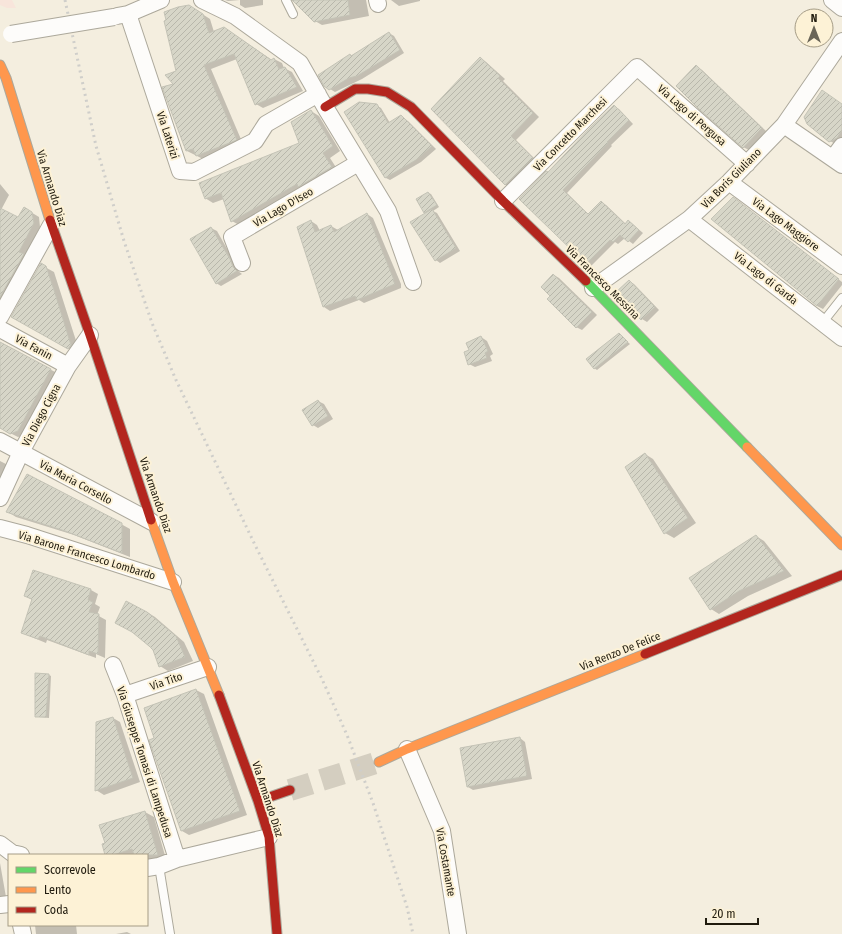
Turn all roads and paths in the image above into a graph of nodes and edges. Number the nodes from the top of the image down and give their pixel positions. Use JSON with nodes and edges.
{"nodes":[{"id":1,"x":161,"y":0,"type":"edge"},
{"id":2,"x":202,"y":0,"type":"edge"},
{"id":3,"x":286,"y":0,"type":"edge"},
{"id":4,"x":832,"y":0,"type":"edge"},
{"id":5,"x":842,"y":8,"type":"edge"},
{"id":6,"x":293,"y":14,"type":"dead end"},
{"id":7,"x":121,"y":15,"type":"junction"},
{"id":8,"x":6,"y":35,"type":"edge"},
{"id":9,"x":842,"y":41,"type":"edge"},
{"id":10,"x":637,"y":67,"type":"joint"},
{"id":11,"x":2,"y":77,"type":"edge"},
{"id":12,"x":321,"y":101,"type":"junction"},
{"id":13,"x":784,"y":125,"type":"junction"},
{"id":14,"x":839,"y":156,"type":"edge"},
{"id":15,"x":358,"y":163,"type":"junction"},
{"id":16,"x":747,"y":164,"type":"junction"},
{"id":17,"x":729,"y":182,"type":"junction"},
{"id":18,"x":503,"y":201,"type":"junction"},
{"id":19,"x":689,"y":219,"type":"junction"},
{"id":20,"x":51,"y":225,"type":"junction"},
{"id":21,"x":242,"y":263,"type":"dead end"},
{"id":22,"x":842,"y":266,"type":"edge"},
{"id":23,"x":413,"y":282,"type":"dead end"},
{"id":24,"x":593,"y":288,"type":"junction"},
{"id":25,"x":842,"y":298,"type":"edge"},
{"id":26,"x":0,"y":318,"type":"edge"},
{"id":27,"x":823,"y":322,"type":"junction"},
{"id":28,"x":0,"y":329,"type":"edge"},
{"id":29,"x":90,"y":335,"type":"junction"},
{"id":30,"x":842,"y":338,"type":"edge"},
{"id":31,"x":68,"y":366,"type":"junction"},
{"id":32,"x":0,"y":441,"type":"edge"},
{"id":33,"x":21,"y":452,"type":"junction"},
{"id":34,"x":0,"y":498,"type":"edge"},
{"id":35,"x":152,"y":522,"type":"junction"},
{"id":36,"x":0,"y":528,"type":"edge"},
{"id":37,"x":842,"y":545,"type":"edge"},
{"id":38,"x":842,"y":575,"type":"edge"},
{"id":39,"x":173,"y":582,"type":"junction"},
{"id":40,"x":113,"y":665,"type":"dead end"},
{"id":41,"x":208,"y":667,"type":"junction"},
{"id":42,"x":125,"y":695,"type":"junction"},
{"id":43,"x":407,"y":749,"type":"junction"},
{"id":44,"x":379,"y":762,"type":"tunnel mouth"},
{"id":45,"x":290,"y":790,"type":"tunnel mouth"},
{"id":46,"x":258,"y":801,"type":"junction"},
{"id":47,"x":269,"y":837,"type":"junction"},
{"id":48,"x":176,"y":859,"type":"junction"},
{"id":49,"x":153,"y":867,"type":"edge"},
{"id":50,"x":170,"y":934,"type":"edge"},
{"id":51,"x":277,"y":934,"type":"edge"},
{"id":52,"x":458,"y":934,"type":"edge"}],
"edges":[{"from":1,"to":7,"type":"street"},
{"from":2,"to":12,"type":"street"},
{"from":3,"to":6,"type":"lane"},
{"from":4,"to":5,"type":"street"},
{"from":7,"to":8,"type":"street","bridge":true},
{"from":7,"to":12,"type":"street","name":"Via Laterizi"},
{"from":9,"to":13,"type":"street","name":"Via Boris Giuliano"},
{"from":10,"to":16,"type":"street","name":"Via Lago di Pergusa"},
{"from":10,"to":18,"type":"street","name":"Via Concetto Marchesi"},
{"from":11,"to":20,"type":"street","name":"Via Armando Diaz"},
{"from":12,"to":15,"type":"street"},
{"from":12,"to":18,"type":"street","name":"Via Francesco Messina"},
{"from":13,"to":14,"type":"street"},
{"from":13,"to":16,"type":"street","name":"Via Boris Giuliano"},
{"from":15,"to":21,"type":"street","name":"Via Lago D'Iseo"},
{"from":15,"to":23,"type":"street"},
{"from":16,"to":17,"type":"street","name":"Via Boris Giuliano"},
{"from":17,"to":19,"type":"street","name":"Via Boris Giuliano"},
{"from":17,"to":22,"type":"street","name":"Via Lago Maggiore"},
{"from":18,"to":24,"type":"street","name":"Via Francesco Messina"},
{"from":19,"to":24,"type":"street","name":"Via Boris Giuliano"},
{"from":19,"to":27,"type":"street","name":"Via Lago di Garda"},
{"from":20,"to":26,"type":"street"},
{"from":20,"to":29,"type":"street","name":"Via Armando Diaz"},
{"from":24,"to":37,"type":"street","name":"Via Francesco Messina"},
{"from":25,"to":27,"type":"lane"},
{"from":27,"to":30,"type":"street","name":"Via Lago di Garda"},
{"from":28,"to":31,"type":"street","name":"Via Fanin"},
{"from":29,"to":31,"type":"street","name":"Via Diego Cigna"},
{"from":29,"to":35,"type":"street","name":"Via Armando Diaz"},
{"from":31,"to":33,"type":"street","name":"Via Diego Cigna"},
{"from":32,"to":33,"type":"street","name":"Via Maria Corsello"},
{"from":33,"to":34,"type":"street","name":"Via Diego Cigna"},
{"from":33,"to":35,"type":"street","name":"Via Maria Corsello"},
{"from":35,"to":39,"type":"street","name":"Via Armando Diaz"},
{"from":36,"to":39,"type":"street","name":"Via Barone Francesco Lombardo"},
{"from":38,"to":43,"type":"street","name":"Via Renzo De Felice"},
{"from":39,"to":41,"type":"street","name":"Via Armando Diaz"},
{"from":40,"to":42,"type":"street","name":"Via Giuseppe Tomasi di Lampedusa"},
{"from":41,"to":42,"type":"street","name":"Via Tito"},
{"from":41,"to":46,"type":"street","name":"Via Armando Diaz"},
{"from":42,"to":48,"type":"street","name":"Via Giuseppe Tomasi di Lampedusa"},
{"from":43,"to":44,"type":"street","name":"Via Renzo De Felice"},
{"from":43,"to":52,"type":"street","name":"Via Costamante"},
{"from":45,"to":46,"type":"street"},
{"from":46,"to":47,"type":"street","name":"Via Armando Diaz"},
{"from":47,"to":48,"type":"street"},
{"from":47,"to":51,"type":"street","name":"Via Armando Diaz"},
{"from":48,"to":49,"type":"street"},
{"from":49,"to":50,"type":"lane"}]}
